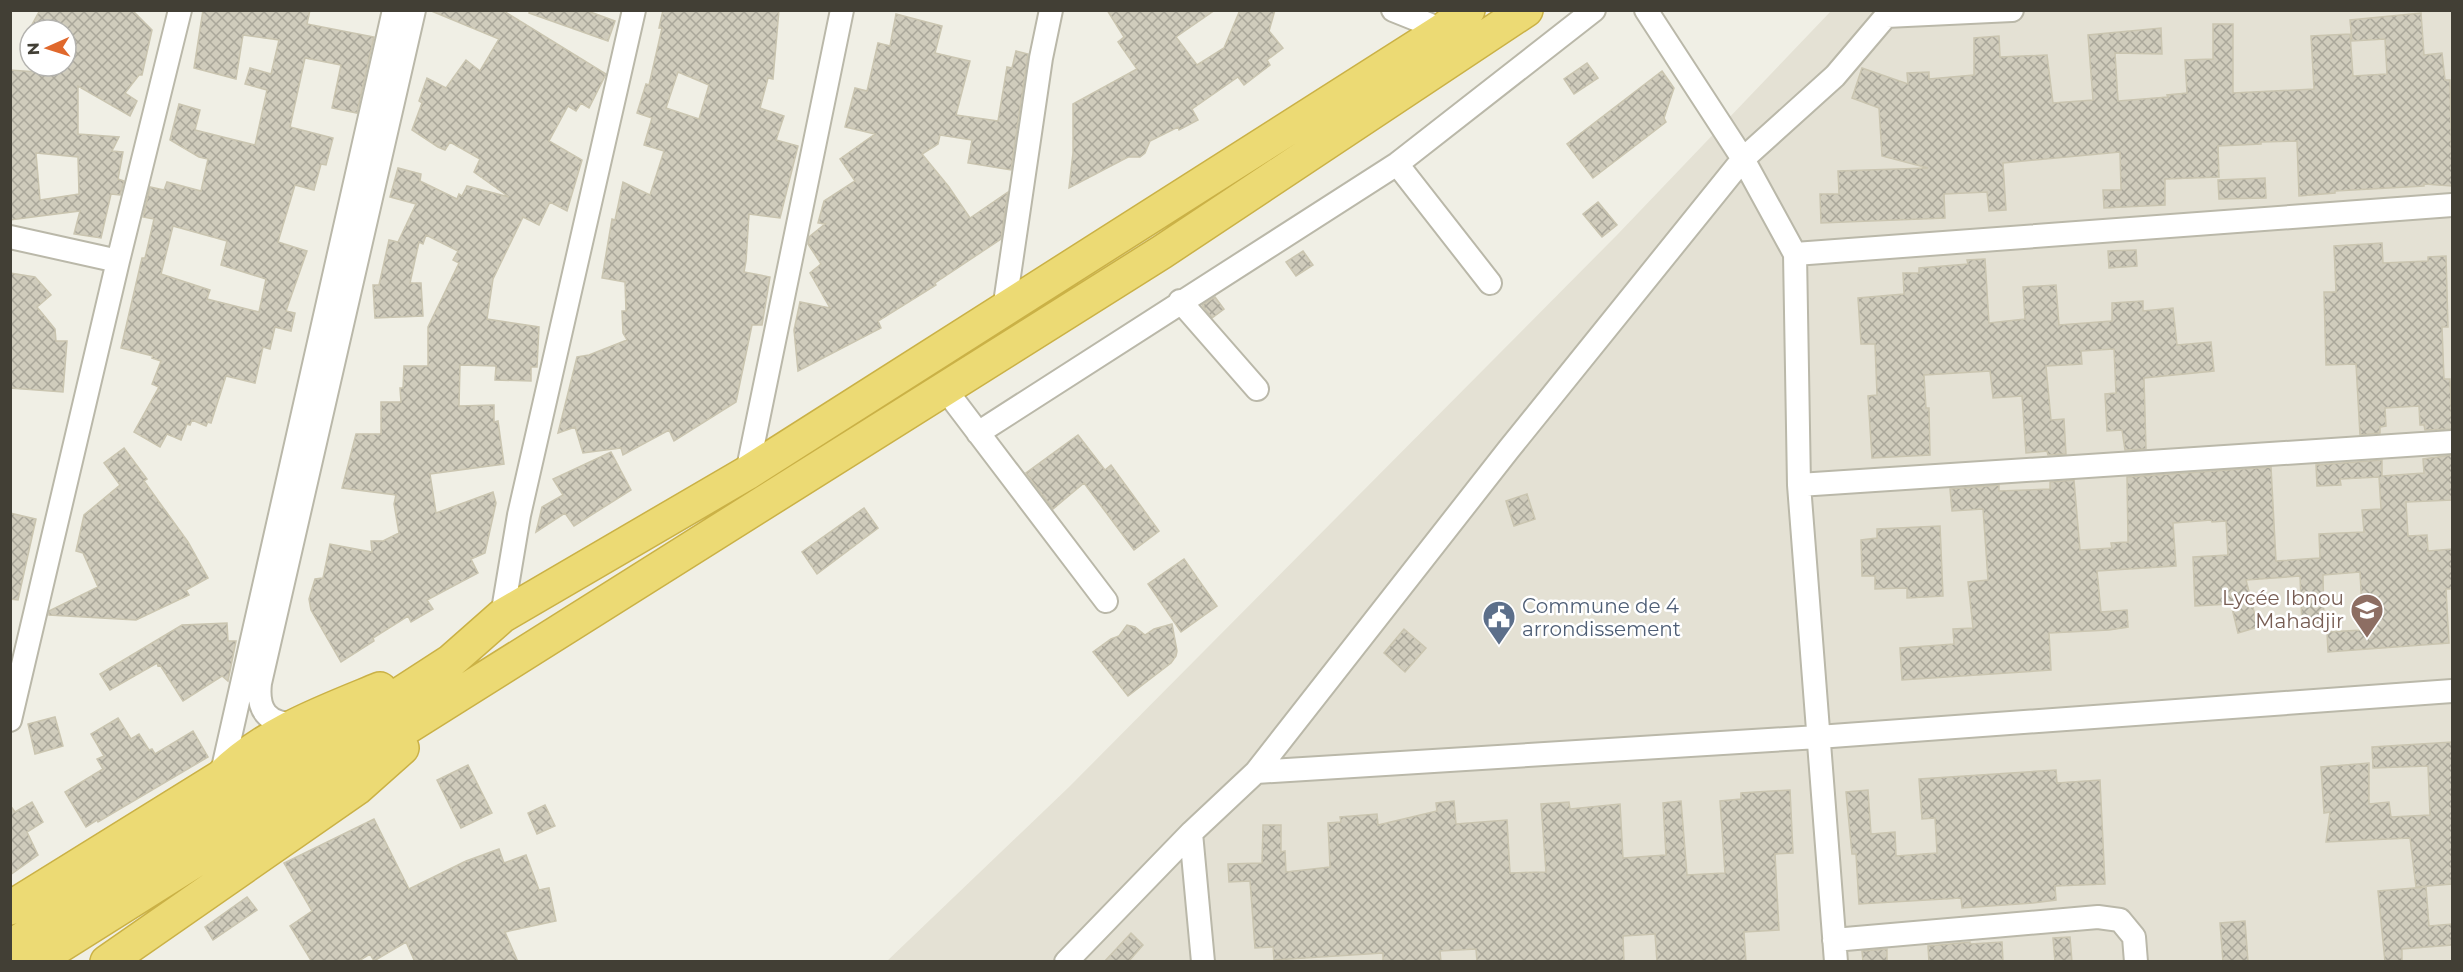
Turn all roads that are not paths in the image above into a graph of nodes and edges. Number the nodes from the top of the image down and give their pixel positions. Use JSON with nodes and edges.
{"nodes":[{"id":1,"x":180,"y":10,"type":"edge"},
{"id":2,"x":394,"y":10,"type":"edge"},
{"id":3,"x":414,"y":10,"type":"edge"},
{"id":4,"x":634,"y":10,"type":"edge"},
{"id":5,"x":842,"y":10,"type":"edge"},
{"id":6,"x":1051,"y":10,"type":"edge"},
{"id":7,"x":1393,"y":10,"type":"edge"},
{"id":8,"x":1527,"y":10,"type":"edge"},
{"id":9,"x":1594,"y":10,"type":"edge"},
{"id":10,"x":1646,"y":10,"type":"edge"},
{"id":11,"x":2012,"y":10,"type":"edge"},
{"id":12,"x":1888,"y":13,"type":"edge"},
{"id":13,"x":1455,"y":20,"type":"edge"},
{"id":14,"x":1743,"y":159,"type":"junction"},
{"id":15,"x":1396,"y":164,"type":"junction"},
{"id":16,"x":2452,"y":205,"type":"edge"},
{"id":17,"x":10,"y":237,"type":"edge"},
{"id":18,"x":1795,"y":254,"type":"junction"},
{"id":19,"x":118,"y":261,"type":"junction"},
{"id":20,"x":1490,"y":283,"type":"dead end"},
{"id":21,"x":1180,"y":301,"type":"junction"},
{"id":22,"x":1004,"y":310,"type":"junction"},
{"id":23,"x":945,"y":389,"type":"junction"},
{"id":24,"x":1257,"y":389,"type":"dead end"},
{"id":25,"x":978,"y":432,"type":"junction"},
{"id":26,"x":2452,"y":442,"type":"edge"},
{"id":27,"x":747,"y":473,"type":"junction"},
{"id":28,"x":1799,"y":484,"type":"junction"},
{"id":29,"x":1106,"y":601,"type":"dead end"},
{"id":30,"x":502,"y":616,"type":"junction"},
{"id":31,"x":451,"y":661,"type":"junction"},
{"id":32,"x":470,"y":689,"type":"junction"},
{"id":33,"x":2452,"y":691,"type":"edge"},
{"id":34,"x":10,"y":720,"type":"edge"},
{"id":35,"x":295,"y":724,"type":"junction"},
{"id":36,"x":1818,"y":737,"type":"junction"},
{"id":37,"x":330,"y":756,"type":"junction"},
{"id":38,"x":1256,"y":772,"type":"junction"},
{"id":39,"x":221,"y":777,"type":"junction"},
{"id":40,"x":1191,"y":833,"type":"junction"},
{"id":41,"x":10,"y":908,"type":"edge"},
{"id":42,"x":10,"y":947,"type":"edge"},
{"id":43,"x":1835,"y":951,"type":"edge"},
{"id":44,"x":34,"y":962,"type":"edge"},
{"id":45,"x":107,"y":962,"type":"edge"},
{"id":46,"x":1066,"y":962,"type":"edge"},
{"id":47,"x":1203,"y":962,"type":"edge"},
{"id":48,"x":2136,"y":962,"type":"edge"}],
"edges":[{"from":1,"to":19,"type":"street"},
{"from":2,"to":39,"type":"street"},
{"from":3,"to":35,"type":"street"},
{"from":4,"to":30,"type":"street"},
{"from":5,"to":27,"type":"street"},
{"from":6,"to":22,"type":"street"},
{"from":7,"to":13,"type":"street"},
{"from":8,"to":23,"type":"highway"},
{"from":9,"to":15,"type":"street"},
{"from":10,"to":14,"type":"street"},
{"from":11,"to":12,"type":"street"},
{"from":12,"to":14,"type":"street"},
{"from":13,"to":22,"type":"highway"},
{"from":14,"to":18,"type":"street"},
{"from":14,"to":38,"type":"street"},
{"from":15,"to":20,"type":"street"},
{"from":15,"to":21,"type":"street"},
{"from":16,"to":18,"type":"street"},
{"from":17,"to":19,"type":"street"},
{"from":18,"to":28,"type":"street"},
{"from":19,"to":34,"type":"street"},
{"from":21,"to":24,"type":"street"},
{"from":21,"to":25,"type":"street"},
{"from":22,"to":27,"type":"highway"},
{"from":23,"to":25,"type":"street"},
{"from":23,"to":32,"type":"highway"},
{"from":25,"to":29,"type":"street"},
{"from":26,"to":28,"type":"street"},
{"from":27,"to":30,"type":"highway"},
{"from":28,"to":36,"type":"street"},
{"from":30,"to":31,"type":"highway"},
{"from":31,"to":35,"type":"highway"},
{"from":31,"to":37,"type":"highway"},
{"from":32,"to":37,"type":"highway"},
{"from":32,"to":45,"type":"highway"},
{"from":33,"to":36,"type":"street"},
{"from":35,"to":39,"type":"highway"},
{"from":36,"to":38,"type":"street"},
{"from":36,"to":43,"type":"street"},
{"from":37,"to":42,"type":"highway"},
{"from":37,"to":44,"type":"highway"},
{"from":38,"to":40,"type":"street"},
{"from":39,"to":41,"type":"highway"},
{"from":40,"to":46,"type":"street"},
{"from":40,"to":47,"type":"street"},
{"from":43,"to":48,"type":"street"}]}
